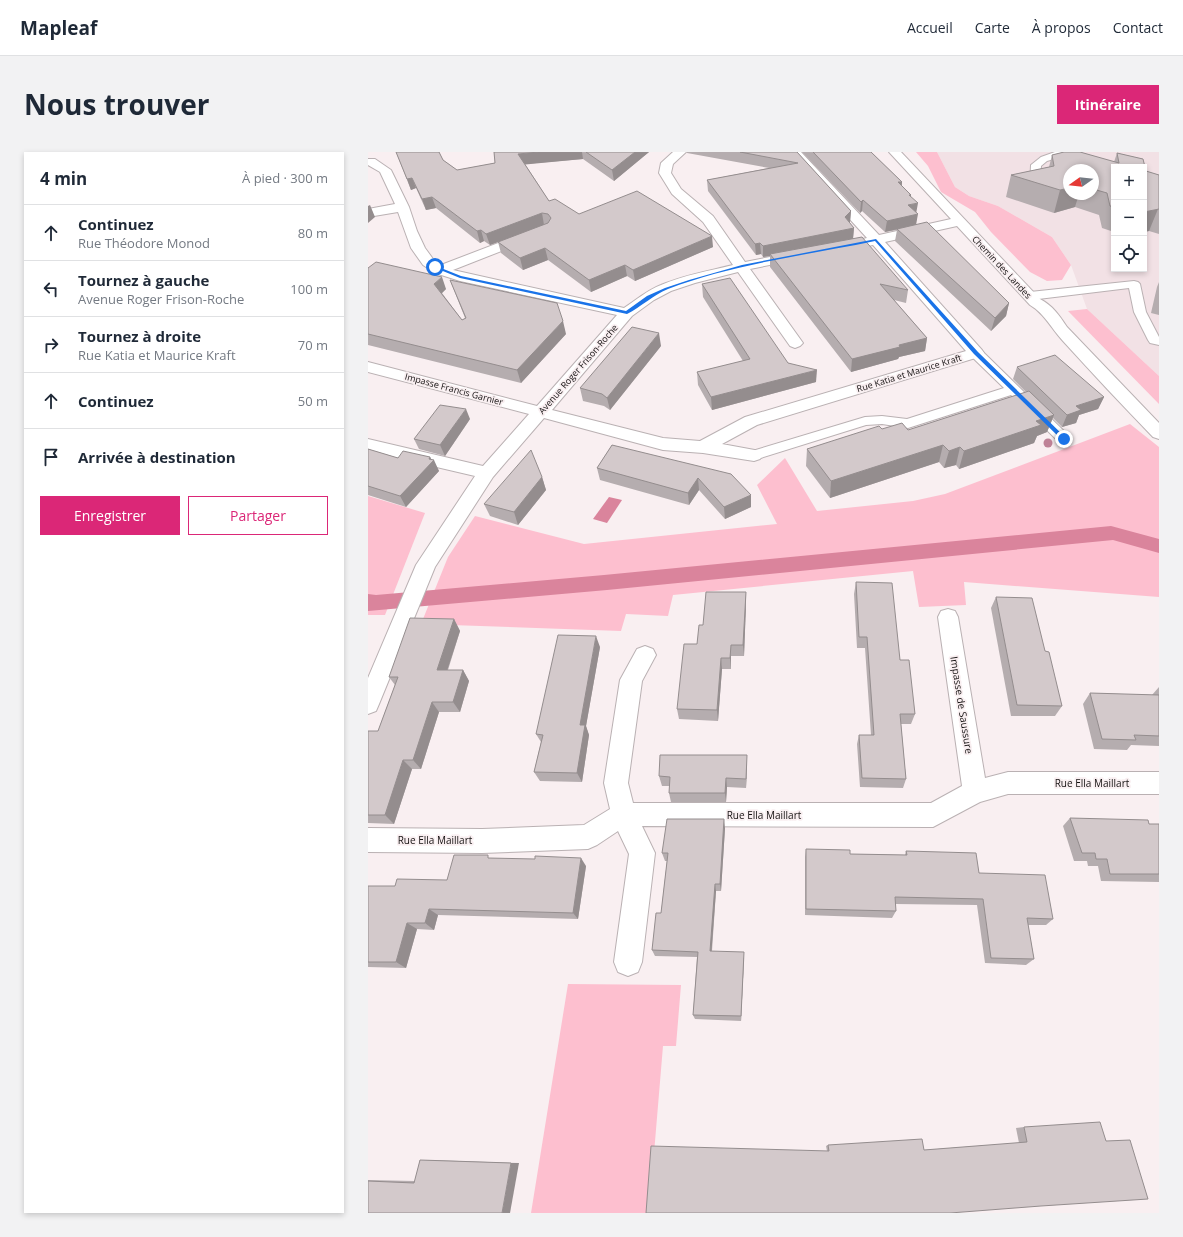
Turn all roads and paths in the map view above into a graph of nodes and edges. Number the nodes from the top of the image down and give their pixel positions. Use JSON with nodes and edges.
{"nodes":[{"id":1,"x":680,"y":152,"type":"edge"},
{"id":2,"x":789,"y":152,"type":"edge"},
{"id":3,"x":895,"y":152,"type":"edge"},
{"id":4,"x":1060,"y":152,"type":"edge"},
{"id":5,"x":1044,"y":159,"type":"junction"},
{"id":6,"x":371,"y":162,"type":"dead end"},
{"id":7,"x":1064,"y":164,"type":"edge"},
{"id":8,"x":1035,"y":185,"type":"edge"},
{"id":9,"x":403,"y":207,"type":"junction"},
{"id":10,"x":368,"y":213,"type":"edge"},
{"id":11,"x":960,"y":221,"type":"junction"},
{"id":12,"x":538,"y":232,"type":"edge"},
{"id":13,"x":876,"y":240,"type":"junction"},
{"id":14,"x":845,"y":246,"type":"edge"},
{"id":15,"x":814,"y":252,"type":"edge"},
{"id":16,"x":742,"y":267,"type":"junction"},
{"id":17,"x":441,"y":270,"type":"junction"},
{"id":18,"x":1030,"y":296,"type":"junction"},
{"id":19,"x":627,"y":312,"type":"junction"},
{"id":20,"x":1159,"y":341,"type":"edge"},
{"id":21,"x":795,"y":343,"type":"dead end"},
{"id":22,"x":976,"y":353,"type":"junction"},
{"id":23,"x":368,"y":367,"type":"edge"},
{"id":24,"x":1013,"y":390,"type":"junction"},
{"id":25,"x":541,"y":412,"type":"junction"},
{"id":26,"x":1159,"y":433,"type":"edge"},
{"id":27,"x":1064,"y":439,"type":"dead end"},
{"id":28,"x":368,"y":445,"type":"edge"},
{"id":29,"x":703,"y":447,"type":"junction"},
{"id":30,"x":754,"y":455,"type":"joint"},
{"id":31,"x":487,"y":472,"type":"junction"},
{"id":32,"x":948,"y":617,"type":"dead end"},
{"id":33,"x":645,"y":655,"type":"dead end"},
{"id":34,"x":368,"y":704,"type":"edge"},
{"id":35,"x":1159,"y":784,"type":"edge"},
{"id":36,"x":976,"y":792,"type":"junction"},
{"id":37,"x":623,"y":814,"type":"junction"},
{"id":38,"x":368,"y":840,"type":"edge"},
{"id":39,"x":628,"y":962,"type":"dead end"}],
"edges":[{"from":1,"to":16,"type":"street"},
{"from":2,"to":13,"type":"street","name":"Rue Katia et Maurice Kraft"},
{"from":3,"to":11,"type":"street","name":"Chemin des Landes"},
{"from":4,"to":5,"type":"lane"},
{"from":5,"to":7,"type":"lane"},
{"from":5,"to":8,"type":"lane"},
{"from":6,"to":9,"type":"street"},
{"from":9,"to":10,"type":"street"},
{"from":9,"to":17,"type":"street"},
{"from":11,"to":13,"type":"street"},
{"from":11,"to":18,"type":"street","name":"Chemin des Landes"},
{"from":12,"to":17,"type":"street"},
{"from":13,"to":14,"type":"street"},
{"from":13,"to":22,"type":"street","name":"Rue Katia et Maurice Kraft"},
{"from":15,"to":16,"type":"street","name":"Avenue Roger Frison-Roche"},
{"from":16,"to":19,"type":"street","name":"Avenue Roger Frison-Roche"},
{"from":16,"to":21,"type":"street"},
{"from":17,"to":19,"type":"street"},
{"from":18,"to":20,"type":"lane"},
{"from":18,"to":26,"type":"street","name":"Chemin des Landes"},
{"from":19,"to":25,"type":"street","name":"Avenue Roger Frison-Roche"},
{"from":22,"to":24,"type":"lane"},
{"from":22,"to":29,"type":"street","name":"Rue Katia et Maurice Kraft"},
{"from":23,"to":25,"type":"street","name":"Impasse Francis Garnier"},
{"from":24,"to":27,"type":"lane"},
{"from":24,"to":30,"type":"lane"},
{"from":25,"to":29,"type":"street"},
{"from":25,"to":31,"type":"street","name":"Avenue Roger Frison-Roche"},
{"from":28,"to":31,"type":"street"},
{"from":29,"to":30,"type":"street"},
{"from":31,"to":34,"type":"street","name":"Avenue Roger Frison-Roche"},
{"from":32,"to":36,"type":"street","name":"Impasse de Saussure"},
{"from":33,"to":37,"type":"street"},
{"from":35,"to":36,"type":"street","name":"Rue Ella Maillart"},
{"from":36,"to":37,"type":"street","name":"Rue Ella Maillart"},
{"from":37,"to":38,"type":"street","name":"Rue Ella Maillart"},
{"from":37,"to":39,"type":"street"}]}
